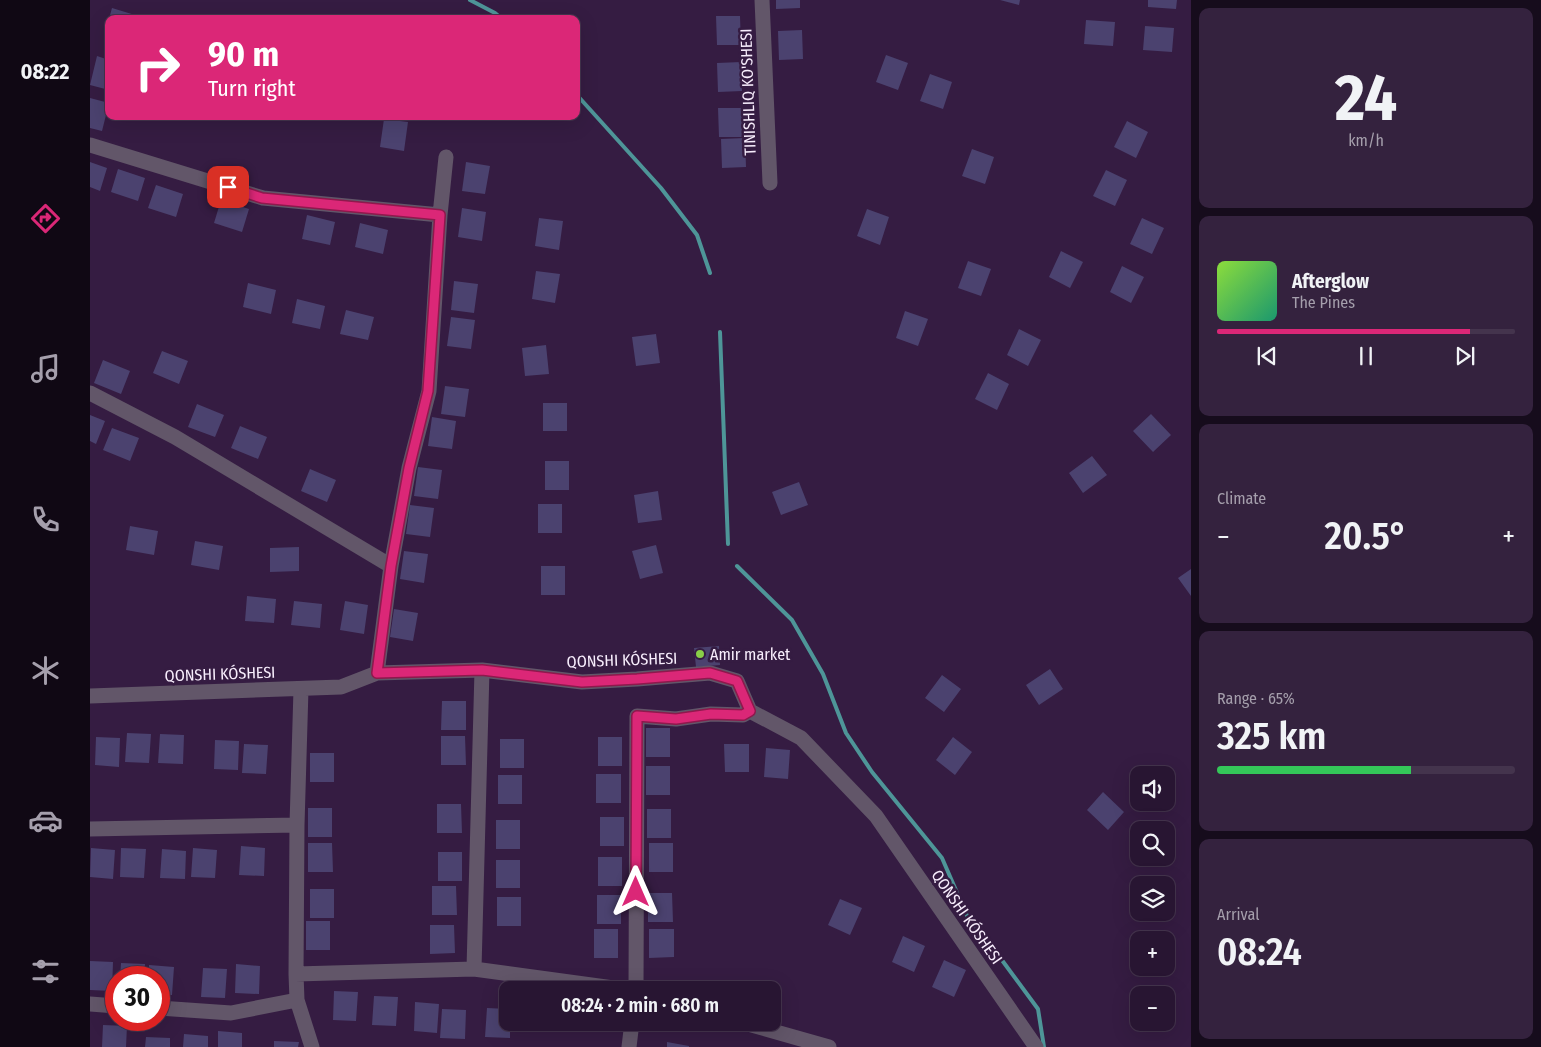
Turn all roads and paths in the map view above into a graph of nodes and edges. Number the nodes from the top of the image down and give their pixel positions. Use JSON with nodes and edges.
{"nodes":[{"id":1,"x":762,"y":0,"type":"edge"},
{"id":2,"x":90,"y":145,"type":"edge"},
{"id":3,"x":446,"y":157,"type":"dead end"},
{"id":4,"x":770,"y":183,"type":"dead end"},
{"id":5,"x":440,"y":215,"type":"junction"},
{"id":6,"x":90,"y":393,"type":"edge"},
{"id":7,"x":391,"y":566,"type":"junction"},
{"id":8,"x":482,"y":670,"type":"junction"},
{"id":9,"x":377,"y":673,"type":"junction"},
{"id":10,"x":301,"y":689,"type":"junction"},
{"id":11,"x":90,"y":696,"type":"edge"},
{"id":12,"x":750,"y":711,"type":"junction"},
{"id":13,"x":298,"y":825,"type":"junction"},
{"id":14,"x":90,"y":829,"type":"edge"},
{"id":15,"x":474,"y":969,"type":"junction"},
{"id":16,"x":296,"y":974,"type":"junction"},
{"id":17,"x":562,"y":981,"type":"edge"},
{"id":18,"x":636,"y":981,"type":"edge"},
{"id":19,"x":298,"y":1000,"type":"junction"},
{"id":20,"x":90,"y":1004,"type":"edge"},
{"id":21,"x":105,"y":1005,"type":"edge"},
{"id":22,"x":170,"y":1009,"type":"edge"},
{"id":23,"x":631,"y":1031,"type":"edge"},
{"id":24,"x":773,"y":1031,"type":"edge"},
{"id":25,"x":312,"y":1047,"type":"edge"},
{"id":26,"x":629,"y":1047,"type":"edge"},
{"id":27,"x":829,"y":1047,"type":"edge"},
{"id":28,"x":1036,"y":1047,"type":"edge"}],
"edges":[{"from":1,"to":4,"type":"street","name":"TINISHLIQ KO'SHESI"},
{"from":2,"to":5,"type":"street"},
{"from":3,"to":5,"type":"street"},
{"from":5,"to":7,"type":"street"},
{"from":6,"to":7,"type":"street"},
{"from":7,"to":9,"type":"street"},
{"from":8,"to":9,"type":"street"},
{"from":8,"to":12,"type":"street"},
{"from":8,"to":15,"type":"street"},
{"from":9,"to":10,"type":"street"},
{"from":10,"to":11,"type":"street"},
{"from":10,"to":13,"type":"street"},
{"from":12,"to":18,"type":"street"},
{"from":12,"to":28,"type":"street"},
{"from":13,"to":14,"type":"street"},
{"from":13,"to":16,"type":"street"},
{"from":15,"to":16,"type":"street"},
{"from":15,"to":17,"type":"street"},
{"from":16,"to":19,"type":"street"},
{"from":19,"to":22,"type":"street"},
{"from":19,"to":25,"type":"street"},
{"from":20,"to":21,"type":"street"},
{"from":23,"to":26,"type":"street"},
{"from":24,"to":27,"type":"street"}]}
